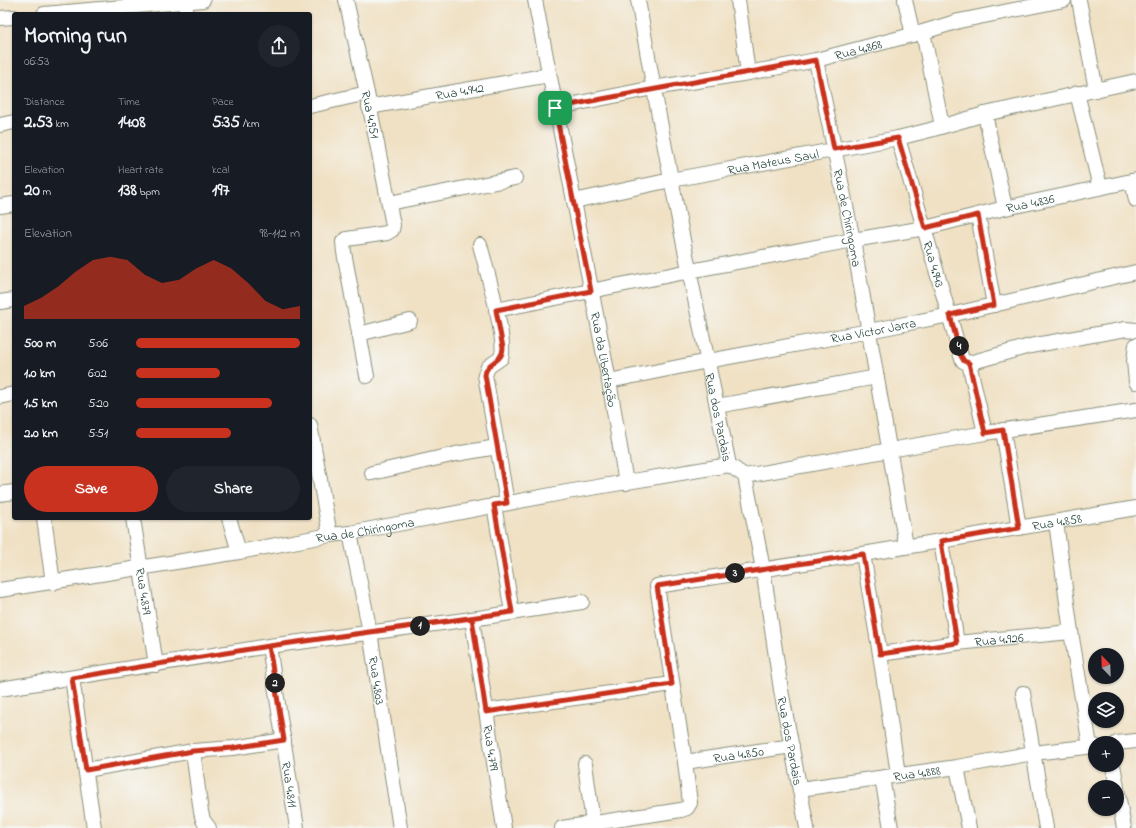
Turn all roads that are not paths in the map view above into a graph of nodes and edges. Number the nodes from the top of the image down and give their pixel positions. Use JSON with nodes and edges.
{"nodes":[{"id":1,"x":203,"y":0,"type":"edge"},
{"id":2,"x":346,"y":0,"type":"edge"},
{"id":3,"x":535,"y":0,"type":"edge"},
{"id":4,"x":638,"y":0,"type":"edge"},
{"id":5,"x":738,"y":0,"type":"edge"},
{"id":6,"x":905,"y":0,"type":"edge"},
{"id":7,"x":1064,"y":0,"type":"edge"},
{"id":8,"x":1079,"y":0,"type":"edge"},
{"id":9,"x":186,"y":8,"type":"edge"},
{"id":10,"x":95,"y":12,"type":"edge"},
{"id":11,"x":12,"y":17,"type":"edge"},
{"id":12,"x":0,"y":18,"type":"edge"},
{"id":13,"x":918,"y":34,"type":"junction"},
{"id":14,"x":816,"y":60,"type":"junction"},
{"id":15,"x":748,"y":73,"type":"junction"},
{"id":16,"x":549,"y":75,"type":"junction"},
{"id":17,"x":1136,"y":81,"type":"edge"},
{"id":18,"x":654,"y":88,"type":"junction"},
{"id":19,"x":1096,"y":90,"type":"junction"},
{"id":20,"x":1077,"y":93,"type":"junction"},
{"id":21,"x":368,"y":100,"type":"junction"},
{"id":22,"x":312,"y":106,"type":"edge"},
{"id":23,"x":555,"y":108,"type":"junction"},
{"id":24,"x":985,"y":114,"type":"junction"},
{"id":25,"x":12,"y":122,"type":"edge"},
{"id":26,"x":0,"y":125,"type":"edge"},
{"id":27,"x":942,"y":126,"type":"junction"},
{"id":28,"x":898,"y":138,"type":"junction"},
{"id":29,"x":834,"y":149,"type":"junction"},
{"id":30,"x":515,"y":178,"type":"dead end"},
{"id":31,"x":671,"y":180,"type":"junction"},
{"id":32,"x":1134,"y":180,"type":"edge"},
{"id":33,"x":1100,"y":187,"type":"junction"},
{"id":34,"x":1136,"y":200,"type":"edge"},
{"id":35,"x":574,"y":201,"type":"junction"},
{"id":36,"x":389,"y":203,"type":"junction"},
{"id":37,"x":12,"y":204,"type":"edge"},
{"id":38,"x":0,"y":206,"type":"edge"},
{"id":39,"x":1005,"y":208,"type":"junction"},
{"id":40,"x":978,"y":215,"type":"junction"},
{"id":41,"x":925,"y":228,"type":"junction"},
{"id":42,"x":853,"y":240,"type":"junction"},
{"id":43,"x":480,"y":245,"type":"dead end"},
{"id":44,"x":690,"y":271,"type":"junction"},
{"id":45,"x":1136,"y":272,"type":"edge"},
{"id":46,"x":591,"y":291,"type":"junction"},
{"id":47,"x":12,"y":300,"type":"edge"},
{"id":48,"x":0,"y":302,"type":"edge"},
{"id":49,"x":994,"y":305,"type":"junction"},
{"id":50,"x":496,"y":310,"type":"junction"},
{"id":51,"x":950,"y":315,"type":"junction"},
{"id":52,"x":410,"y":322,"type":"dead end"},
{"id":53,"x":1136,"y":330,"type":"edge"},
{"id":54,"x":869,"y":331,"type":"junction"},
{"id":55,"x":359,"y":334,"type":"junction"},
{"id":56,"x":1136,"y":345,"type":"edge"},
{"id":57,"x":708,"y":361,"type":"junction"},
{"id":58,"x":969,"y":363,"type":"junction"},
{"id":59,"x":367,"y":376,"type":"dead end"},
{"id":60,"x":877,"y":377,"type":"junction"},
{"id":61,"x":609,"y":382,"type":"junction"},
{"id":62,"x":1136,"y":382,"type":"edge"},
{"id":63,"x":12,"y":394,"type":"edge"},
{"id":64,"x":0,"y":397,"type":"edge"},
{"id":65,"x":717,"y":406,"type":"junction"},
{"id":66,"x":1136,"y":410,"type":"edge"},
{"id":67,"x":1003,"y":430,"type":"junction"},
{"id":68,"x":985,"y":433,"type":"junction"},
{"id":69,"x":312,"y":436,"type":"edge"},
{"id":70,"x":497,"y":447,"type":"junction"},
{"id":71,"x":890,"y":449,"type":"junction"},
{"id":72,"x":729,"y":465,"type":"junction"},
{"id":73,"x":372,"y":473,"type":"dead end"},
{"id":74,"x":745,"y":476,"type":"junction"},
{"id":75,"x":626,"y":483,"type":"junction"},
{"id":76,"x":12,"y":492,"type":"edge"},
{"id":77,"x":0,"y":494,"type":"edge"},
{"id":78,"x":501,"y":504,"type":"junction"},
{"id":79,"x":1136,"y":508,"type":"edge"},
{"id":80,"x":44,"y":520,"type":"edge"},
{"id":81,"x":133,"y":520,"type":"edge"},
{"id":82,"x":230,"y":520,"type":"edge"},
{"id":83,"x":1056,"y":522,"type":"junction"},
{"id":84,"x":1019,"y":528,"type":"junction"},
{"id":85,"x":350,"y":533,"type":"junction"},
{"id":86,"x":330,"y":535,"type":"junction"},
{"id":87,"x":941,"y":541,"type":"junction"},
{"id":88,"x":906,"y":546,"type":"junction"},
{"id":89,"x":239,"y":552,"type":"junction"},
{"id":90,"x":863,"y":554,"type":"junction"},
{"id":91,"x":142,"y":567,"type":"junction"},
{"id":92,"x":762,"y":569,"type":"junction"},
{"id":93,"x":53,"y":583,"type":"junction"},
{"id":94,"x":0,"y":590,"type":"edge"},
{"id":95,"x":582,"y":602,"type":"dead end"},
{"id":96,"x":512,"y":612,"type":"junction"},
{"id":97,"x":472,"y":618,"type":"junction"},
{"id":98,"x":370,"y":632,"type":"junction"},
{"id":99,"x":1071,"y":632,"type":"junction"},
{"id":100,"x":957,"y":643,"type":"junction"},
{"id":101,"x":269,"y":646,"type":"junction"},
{"id":102,"x":880,"y":654,"type":"junction"},
{"id":103,"x":156,"y":665,"type":"junction"},
{"id":104,"x":72,"y":678,"type":"junction"},
{"id":105,"x":672,"y":684,"type":"junction"},
{"id":106,"x":0,"y":689,"type":"edge"},
{"id":107,"x":1023,"y":693,"type":"dead end"},
{"id":108,"x":486,"y":712,"type":"junction"},
{"id":109,"x":1091,"y":736,"type":"edge"},
{"id":110,"x":284,"y":740,"type":"junction"},
{"id":111,"x":1136,"y":740,"type":"edge"},
{"id":112,"x":1124,"y":742,"type":"edge"},
{"id":113,"x":792,"y":746,"type":"junction"},
{"id":114,"x":1088,"y":747,"type":"edge"},
{"id":115,"x":193,"y":751,"type":"junction"},
{"id":116,"x":1033,"y":753,"type":"junction"},
{"id":117,"x":685,"y":762,"type":"junction"},
{"id":118,"x":585,"y":764,"type":"dead end"},
{"id":119,"x":957,"y":767,"type":"junction"},
{"id":120,"x":86,"y":770,"type":"junction"},
{"id":121,"x":898,"y":774,"type":"junction"},
{"id":122,"x":882,"y":778,"type":"junction"},
{"id":123,"x":800,"y":789,"type":"junction"},
{"id":124,"x":1122,"y":816,"type":"edge"},
{"id":125,"x":637,"y":822,"type":"edge"},
{"id":126,"x":593,"y":823,"type":"junction"},
{"id":127,"x":94,"y":828,"type":"edge"},
{"id":128,"x":209,"y":828,"type":"edge"},
{"id":129,"x":297,"y":828,"type":"edge"},
{"id":130,"x":400,"y":828,"type":"edge"},
{"id":131,"x":504,"y":828,"type":"edge"},
{"id":132,"x":562,"y":828,"type":"edge"},
{"id":133,"x":807,"y":828,"type":"edge"},
{"id":134,"x":890,"y":828,"type":"edge"},
{"id":135,"x":969,"y":828,"type":"edge"},
{"id":136,"x":1046,"y":828,"type":"edge"},
{"id":137,"x":1124,"y":828,"type":"edge"}],
"edges":[{"from":1,"to":9,"type":"street"},
{"from":2,"to":21,"type":"street","name":"Rua 4.951"},
{"from":3,"to":16,"type":"street","name":"Rua da Libertação"},
{"from":4,"to":18,"type":"street","name":"Rua dos Pardais"},
{"from":5,"to":15,"type":"street"},
{"from":6,"to":13,"type":"street"},
{"from":7,"to":13,"type":"street","name":"Rua 4.868"},
{"from":8,"to":19,"type":"street"},
{"from":9,"to":10,"type":"street"},
{"from":11,"to":12,"type":"street"},
{"from":13,"to":14,"type":"street","name":"Rua 4.868"},
{"from":13,"to":27,"type":"street"},
{"from":14,"to":15,"type":"street","name":"Rua 4.868"},
{"from":14,"to":29,"type":"street","name":"Rua de Chiringoma"},
{"from":15,"to":18,"type":"street","name":"Rua 4.868"},
{"from":16,"to":21,"type":"street","name":"Rua 4.942"},
{"from":16,"to":23,"type":"street","name":"Rua da Libertação"},
{"from":17,"to":19,"type":"street","name":"Rua Mateus Saul"},
{"from":18,"to":23,"type":"street","name":"Rua 4.868"},
{"from":18,"to":31,"type":"street","name":"Rua dos Pardais"},
{"from":19,"to":20,"type":"street","name":"Rua Mateus Saul"},
{"from":20,"to":24,"type":"street","name":"Rua Mateus Saul"},
{"from":20,"to":33,"type":"street"},
{"from":21,"to":22,"type":"street","name":"Rua 4.942"},
{"from":21,"to":36,"type":"street","name":"Rua 4.951"},
{"from":23,"to":35,"type":"street","name":"Rua da Libertação"},
{"from":24,"to":27,"type":"street","name":"Rua Mateus Saul"},
{"from":24,"to":39,"type":"street"},
{"from":25,"to":26,"type":"street"},
{"from":27,"to":28,"type":"street","name":"Rua Mateus Saul"},
{"from":28,"to":29,"type":"street","name":"Rua Mateus Saul"},
{"from":28,"to":41,"type":"street","name":"Rua 4.943"},
{"from":29,"to":31,"type":"street","name":"Rua Mateus Saul"},
{"from":29,"to":42,"type":"street","name":"Rua de Chiringoma"},
{"from":30,"to":36,"type":"street"},
{"from":31,"to":35,"type":"street","name":"Rua Mateus Saul"},
{"from":31,"to":44,"type":"street","name":"Rua dos Pardais"},
{"from":32,"to":33,"type":"street","name":"Rua 4.836"},
{"from":32,"to":34,"type":"street"},
{"from":33,"to":39,"type":"street","name":"Rua 4.836"},
{"from":35,"to":46,"type":"street","name":"Rua da Libertação"},
{"from":36,"to":55,"type":"street","name":"Rua 4.951"},
{"from":37,"to":38,"type":"street"},
{"from":39,"to":40,"type":"street","name":"Rua 4.836"},
{"from":40,"to":41,"type":"street","name":"Rua 4.836"},
{"from":40,"to":49,"type":"street"},
{"from":41,"to":42,"type":"street","name":"Rua 4.836"},
{"from":41,"to":51,"type":"street","name":"Rua 4.943"},
{"from":42,"to":44,"type":"street","name":"Rua 4.836"},
{"from":42,"to":54,"type":"street","name":"Rua de Chiringoma"},
{"from":43,"to":50,"type":"street"},
{"from":44,"to":46,"type":"street","name":"Rua 4.836"},
{"from":44,"to":57,"type":"street","name":"Rua dos Pardais"},
{"from":45,"to":49,"type":"street","name":"Rua Victor Jarra"},
{"from":46,"to":50,"type":"street","name":"Rua 4.836"},
{"from":46,"to":61,"type":"street","name":"Rua da Libertação"},
{"from":47,"to":48,"type":"street"},
{"from":49,"to":51,"type":"street","name":"Rua Victor Jarra"},
{"from":50,"to":70,"type":"street"},
{"from":51,"to":54,"type":"street","name":"Rua Victor Jarra"},
{"from":51,"to":58,"type":"street","name":"Rua 4.943"},
{"from":52,"to":55,"type":"street"},
{"from":53,"to":58,"type":"street"},
{"from":54,"to":57,"type":"street","name":"Rua Victor Jarra"},
{"from":54,"to":60,"type":"street","name":"Rua de Chiringoma"},
{"from":55,"to":59,"type":"street"},
{"from":56,"to":62,"type":"street"},
{"from":57,"to":61,"type":"street","name":"Rua Victor Jarra"},
{"from":57,"to":65,"type":"street","name":"Rua dos Pardais"},
{"from":58,"to":68,"type":"street"},
{"from":60,"to":65,"type":"street"},
{"from":60,"to":71,"type":"street","name":"Rua de Chiringoma"},
{"from":61,"to":75,"type":"street","name":"Rua da Libertação"},
{"from":63,"to":64,"type":"street"},
{"from":65,"to":72,"type":"street","name":"Rua dos Pardais"},
{"from":66,"to":67,"type":"street"},
{"from":67,"to":68,"type":"street"},
{"from":67,"to":84,"type":"street"},
{"from":68,"to":71,"type":"street"},
{"from":69,"to":86,"type":"street"},
{"from":70,"to":73,"type":"street"},
{"from":70,"to":78,"type":"street"},
{"from":71,"to":74,"type":"street"},
{"from":71,"to":88,"type":"street","name":"Rua de Chiringoma"},
{"from":72,"to":74,"type":"street","name":"Rua dos Pardais"},
{"from":72,"to":75,"type":"street","name":"Rua de Chiringoma"},
{"from":74,"to":92,"type":"street","name":"Rua dos Pardais"},
{"from":75,"to":78,"type":"street","name":"Rua de Chiringoma"},
{"from":76,"to":77,"type":"street"},
{"from":78,"to":85,"type":"street","name":"Rua de Chiringoma"},
{"from":78,"to":96,"type":"street"},
{"from":79,"to":83,"type":"street","name":"Rua 4.858"},
{"from":80,"to":93,"type":"street"},
{"from":81,"to":91,"type":"street","name":"Rua 4.879"},
{"from":82,"to":89,"type":"street"},
{"from":83,"to":84,"type":"street","name":"Rua 4.858"},
{"from":83,"to":99,"type":"street"},
{"from":84,"to":87,"type":"street","name":"Rua 4.858"},
{"from":85,"to":86,"type":"street","name":"Rua de Chiringoma"},
{"from":85,"to":98,"type":"street","name":"Rua 4.803"},
{"from":86,"to":89,"type":"street","name":"Rua de Chiringoma"},
{"from":87,"to":88,"type":"street","name":"Rua 4.858"},
{"from":87,"to":100,"type":"street"},
{"from":88,"to":90,"type":"street","name":"Rua 4.858"},
{"from":89,"to":91,"type":"street","name":"Rua de Chiringoma"},
{"from":90,"to":92,"type":"street","name":"Rua 4.858"},
{"from":90,"to":102,"type":"street"},
{"from":91,"to":93,"type":"street","name":"Rua de Chiringoma"},
{"from":91,"to":103,"type":"street","name":"Rua 4.879"},
{"from":92,"to":105,"type":"street","name":"Rua 4.858"},
{"from":92,"to":113,"type":"street","name":"Rua dos Pardais"},
{"from":93,"to":94,"type":"street","name":"Rua de Chiringoma"},
{"from":95,"to":96,"type":"street"},
{"from":96,"to":97,"type":"street"},
{"from":97,"to":98,"type":"street"},
{"from":97,"to":108,"type":"street","name":"Rua 4.799"},
{"from":98,"to":101,"type":"street"},
{"from":98,"to":130,"type":"street","name":"Rua 4.803"},
{"from":99,"to":100,"type":"street","name":"Rua 4.926"},
{"from":99,"to":109,"type":"street"},
{"from":100,"to":102,"type":"street","name":"Rua 4.926"},
{"from":101,"to":103,"type":"street"},
{"from":101,"to":110,"type":"street","name":"Rua 4.811"},
{"from":102,"to":121,"type":"street"},
{"from":103,"to":104,"type":"street"},
{"from":104,"to":106,"type":"street"},
{"from":104,"to":120,"type":"street"},
{"from":105,"to":108,"type":"street"},
{"from":105,"to":117,"type":"street"},
{"from":107,"to":116,"type":"street"},
{"from":108,"to":131,"type":"street","name":"Rua 4.799"},
{"from":110,"to":115,"type":"street"},
{"from":110,"to":129,"type":"street","name":"Rua 4.811"},
{"from":111,"to":112,"type":"street"},
{"from":113,"to":117,"type":"street","name":"Rua 4.850"},
{"from":113,"to":123,"type":"street","name":"Rua dos Pardais"},
{"from":114,"to":116,"type":"street","name":"Rua 4.888"},
{"from":115,"to":120,"type":"street"},
{"from":115,"to":128,"type":"street"},
{"from":116,"to":119,"type":"street","name":"Rua 4.888"},
{"from":116,"to":136,"type":"street"},
{"from":117,"to":125,"type":"street"},
{"from":118,"to":126,"type":"street"},
{"from":119,"to":121,"type":"street","name":"Rua 4.888"},
{"from":119,"to":135,"type":"street"},
{"from":120,"to":127,"type":"street"},
{"from":121,"to":122,"type":"street","name":"Rua 4.888"},
{"from":122,"to":123,"type":"street","name":"Rua 4.888"},
{"from":122,"to":134,"type":"street"},
{"from":123,"to":133,"type":"street","name":"Rua dos Pardais"},
{"from":124,"to":137,"type":"street"},
{"from":125,"to":126,"type":"street"},
{"from":126,"to":132,"type":"street"}]}
